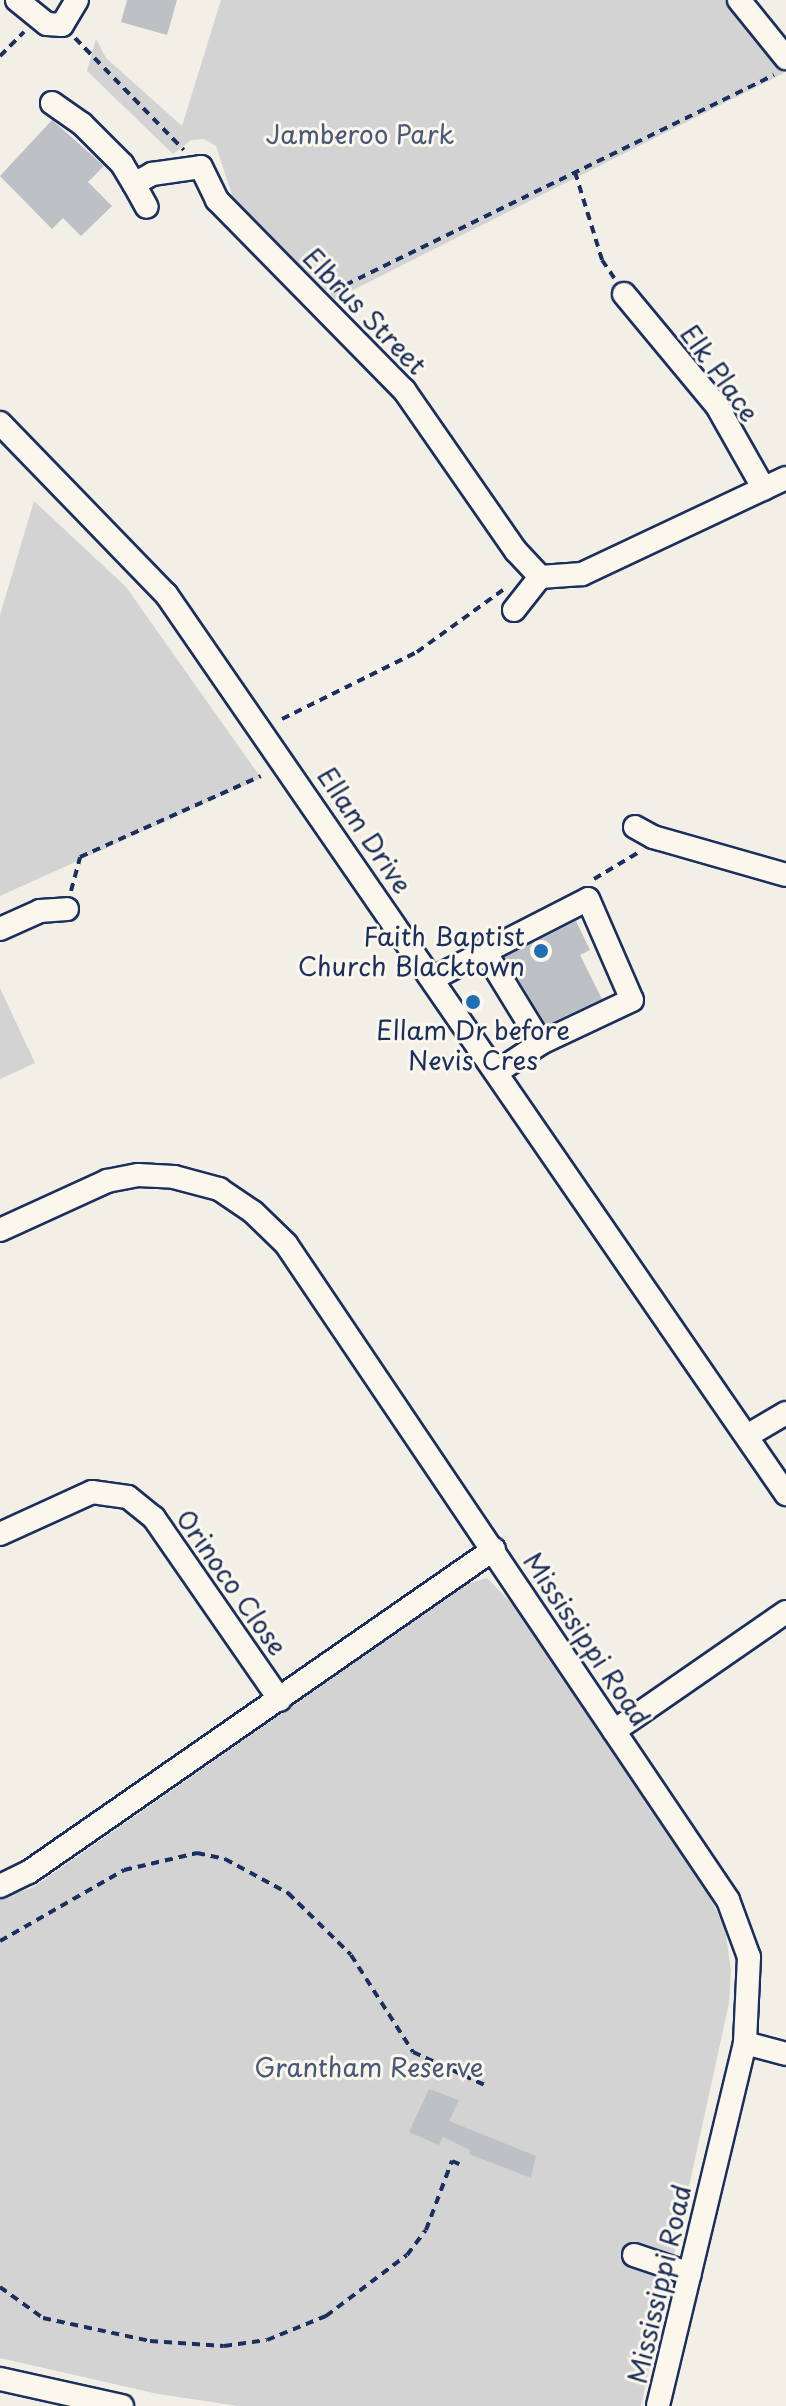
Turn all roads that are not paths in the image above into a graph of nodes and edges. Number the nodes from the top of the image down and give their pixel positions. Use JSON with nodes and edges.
{"nodes":[{"id":1,"x":17,"y":0,"type":"edge"},
{"id":2,"x":77,"y":0,"type":"edge"},
{"id":3,"x":739,"y":0,"type":"edge"},
{"id":4,"x":783,"y":48,"type":"edge"},
{"id":5,"x":52,"y":103,"type":"dead end"},
{"id":6,"x":134,"y":184,"type":"junction"},
{"id":7,"x":147,"y":207,"type":"dead end"},
{"id":8,"x":624,"y":294,"type":"road end"},
{"id":9,"x":0,"y":423,"type":"edge"},
{"id":10,"x":786,"y":478,"type":"edge"},
{"id":11,"x":764,"y":489,"type":"junction"},
{"id":12,"x":535,"y":572,"type":"junction"},
{"id":13,"x":514,"y":610,"type":"dead end"},
{"id":14,"x":635,"y":827,"type":"dead end"},
{"id":15,"x":786,"y":875,"type":"edge"},
{"id":16,"x":67,"y":909,"type":"road end"},
{"id":17,"x":0,"y":929,"type":"edge"},
{"id":18,"x":484,"y":950,"type":"junction"},
{"id":19,"x":432,"y":979,"type":"junction"},
{"id":20,"x":541,"y":1043,"type":"junction"},
{"id":21,"x":497,"y":1072,"type":"junction"},
{"id":22,"x":0,"y":1230,"type":"edge"},
{"id":23,"x":786,"y":1413,"type":"edge"},
{"id":24,"x":747,"y":1436,"type":"junction"},
{"id":25,"x":786,"y":1494,"type":"edge"},
{"id":26,"x":0,"y":1534,"type":"edge"},
{"id":27,"x":494,"y":1549,"type":"junction"},
{"id":28,"x":786,"y":1612,"type":"edge"},
{"id":29,"x":280,"y":1700,"type":"junction"},
{"id":30,"x":614,"y":1731,"type":"junction"},
{"id":31,"x":0,"y":1886,"type":"edge"},
{"id":32,"x":745,"y":2043,"type":"junction"},
{"id":33,"x":786,"y":2054,"type":"edge"},
{"id":34,"x":634,"y":2255,"type":"dead end"},
{"id":35,"x":690,"y":2274,"type":"junction"},
{"id":36,"x":0,"y":2379,"type":"edge"},
{"id":37,"x":122,"y":2406,"type":"edge"},
{"id":38,"x":658,"y":2406,"type":"edge"}],
"edges":[{"from":1,"to":2,"type":"street"},
{"from":3,"to":4,"type":"street"},
{"from":5,"to":6,"type":"street"},
{"from":6,"to":7,"type":"street"},
{"from":6,"to":12,"type":"street","name":"Elbrus Street"},
{"from":8,"to":11,"type":"street","name":"Elk Place"},
{"from":9,"to":19,"type":"street","name":"Ellam Drive"},
{"from":10,"to":11,"type":"street"},
{"from":11,"to":12,"type":"street"},
{"from":12,"to":13,"type":"street"},
{"from":14,"to":15,"type":"street"},
{"from":16,"to":17,"type":"street"},
{"from":18,"to":19,"type":"street"},
{"from":18,"to":20,"type":"street"},
{"from":18,"to":20,"type":"street"},
{"from":19,"to":21,"type":"street","name":"Ellam Drive"},
{"from":20,"to":21,"type":"street"},
{"from":21,"to":24,"type":"street","name":"Ellam Drive"},
{"from":22,"to":27,"type":"street","name":"Mississippi Road"},
{"from":23,"to":24,"type":"street"},
{"from":24,"to":25,"type":"street","name":"Ellam Drive"},
{"from":26,"to":29,"type":"street","name":"Orinoco Close"},
{"from":27,"to":29,"type":"street","name":"Orinoco Close"},
{"from":27,"to":30,"type":"street","name":"Mississippi Road"},
{"from":28,"to":30,"type":"street"},
{"from":29,"to":31,"type":"street","name":"Orinoco Close"},
{"from":30,"to":32,"type":"street","name":"Mississippi Road"},
{"from":32,"to":33,"type":"street"},
{"from":32,"to":35,"type":"street","name":"Mississippi Road"},
{"from":34,"to":35,"type":"street"},
{"from":35,"to":38,"type":"street","name":"Mississippi Road"},
{"from":36,"to":37,"type":"street"}]}
